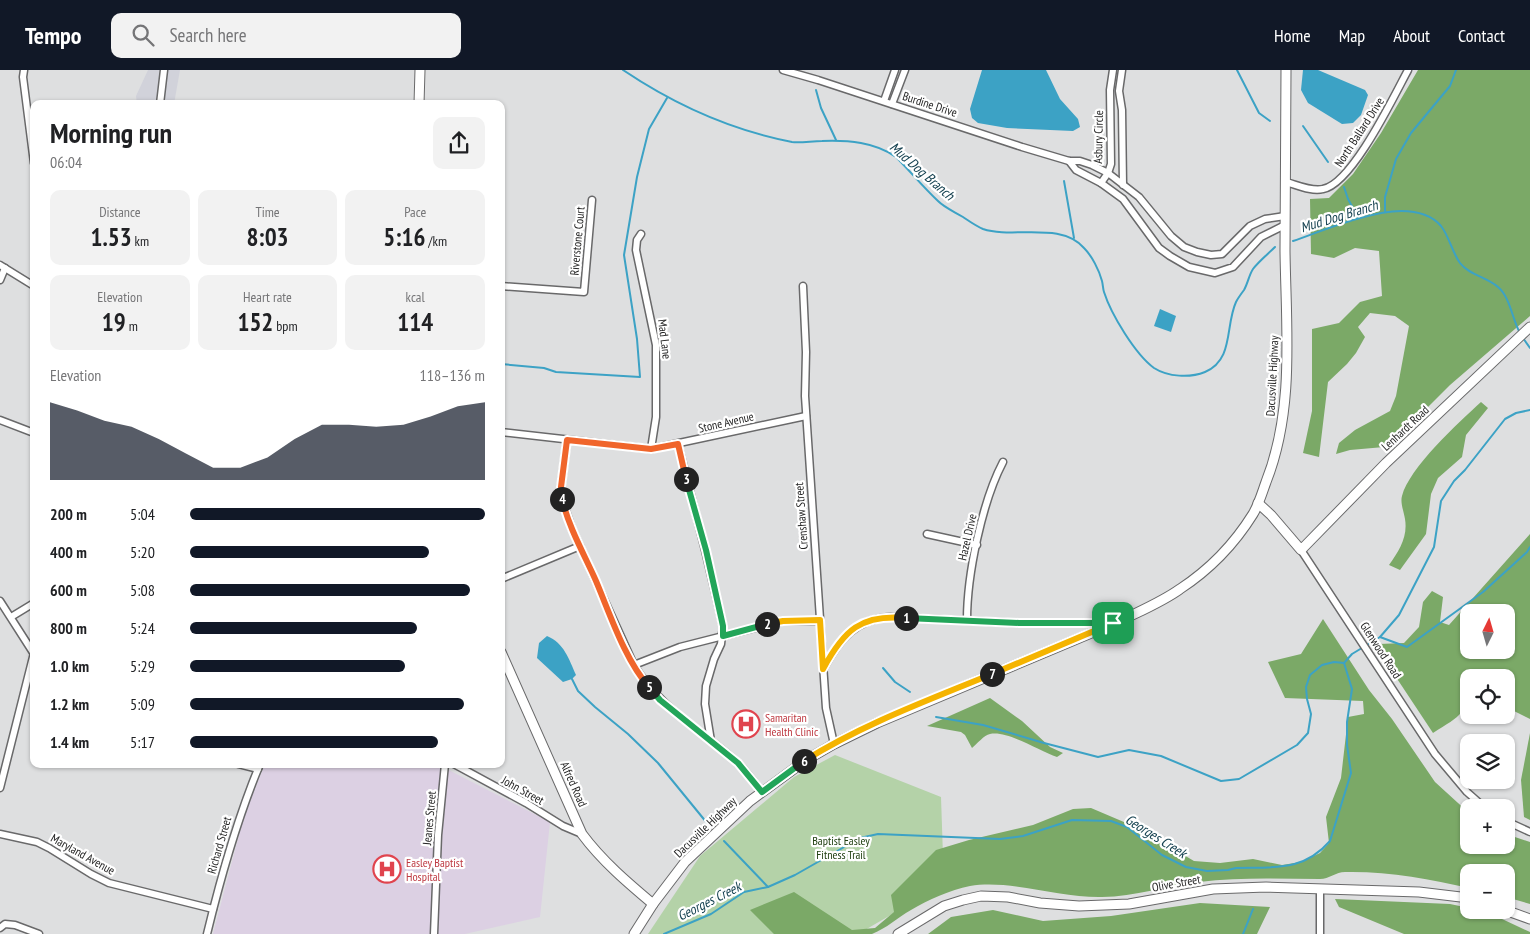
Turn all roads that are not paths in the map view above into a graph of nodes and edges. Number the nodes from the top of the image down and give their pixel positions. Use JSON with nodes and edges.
{"nodes":[{"id":1,"x":24,"y":70,"type":"edge"},
{"id":2,"x":164,"y":70,"type":"edge"},
{"id":3,"x":420,"y":70,"type":"edge"},
{"id":4,"x":783,"y":70,"type":"edge"},
{"id":5,"x":895,"y":70,"type":"edge"},
{"id":6,"x":905,"y":70,"type":"edge"},
{"id":7,"x":1113,"y":70,"type":"edge"},
{"id":8,"x":1122,"y":70,"type":"edge"},
{"id":9,"x":1286,"y":70,"type":"edge"},
{"id":10,"x":1408,"y":70,"type":"edge"},
{"id":11,"x":1110,"y":90,"type":"junction"},
{"id":12,"x":1119,"y":91,"type":"junction"},
{"id":13,"x":160,"y":100,"type":"edge"},
{"id":14,"x":419,"y":100,"type":"edge"},
{"id":15,"x":884,"y":102,"type":"junction"},
{"id":16,"x":892,"y":104,"type":"junction"},
{"id":17,"x":30,"y":120,"type":"edge"},
{"id":18,"x":1069,"y":161,"type":"junction"},
{"id":19,"x":1108,"y":173,"type":"junction"},
{"id":20,"x":1286,"y":182,"type":"junction"},
{"id":21,"x":1101,"y":183,"type":"junction"},
{"id":22,"x":1123,"y":186,"type":"junction"},
{"id":23,"x":592,"y":200,"type":"dead end"},
{"id":24,"x":1285,"y":221,"type":"junction"},
{"id":25,"x":641,"y":234,"type":"dead end"},
{"id":26,"x":2,"y":266,"type":"edge"},
{"id":27,"x":0,"y":280,"type":"edge"},
{"id":28,"x":30,"y":284,"type":"edge"},
{"id":29,"x":505,"y":286,"type":"edge"},
{"id":30,"x":802,"y":286,"type":"dead end"},
{"id":31,"x":1530,"y":327,"type":"edge"},
{"id":32,"x":806,"y":416,"type":"junction"},
{"id":33,"x":0,"y":420,"type":"edge"},
{"id":34,"x":30,"y":431,"type":"edge"},
{"id":35,"x":505,"y":432,"type":"edge"},
{"id":36,"x":567,"y":440,"type":"junction"},
{"id":37,"x":678,"y":444,"type":"junction"},
{"id":38,"x":651,"y":449,"type":"junction"},
{"id":39,"x":1003,"y":462,"type":"dead end"},
{"id":40,"x":1258,"y":503,"type":"junction"},
{"id":41,"x":927,"y":534,"type":"dead end"},
{"id":42,"x":977,"y":545,"type":"junction"},
{"id":43,"x":580,"y":546,"type":"junction"},
{"id":44,"x":1301,"y":550,"type":"junction"},
{"id":45,"x":505,"y":577,"type":"edge"},
{"id":46,"x":0,"y":601,"type":"edge"},
{"id":47,"x":30,"y":606,"type":"edge"},
{"id":48,"x":11,"y":617,"type":"junction"},
{"id":49,"x":820,"y":620,"type":"junction"},
{"id":50,"x":967,"y":620,"type":"junction"},
{"id":51,"x":1113,"y":623,"type":"junction"},
{"id":52,"x":723,"y":636,"type":"junction"},
{"id":53,"x":30,"y":648,"type":"edge"},
{"id":54,"x":505,"y":661,"type":"edge"},
{"id":55,"x":634,"y":665,"type":"junction"},
{"id":56,"x":823,"y":669,"type":"junction"},
{"id":57,"x":30,"y":670,"type":"edge"},
{"id":58,"x":711,"y":741,"type":"junction"},
{"id":59,"x":834,"y":744,"type":"junction"},
{"id":60,"x":259,"y":768,"type":"edge"},
{"id":61,"x":445,"y":768,"type":"edge"},
{"id":62,"x":461,"y":768,"type":"edge"},
{"id":63,"x":0,"y":788,"type":"edge"},
{"id":64,"x":762,"y":792,"type":"junction"},
{"id":65,"x":1475,"y":799,"type":"edge"},
{"id":66,"x":1515,"y":825,"type":"edge"},
{"id":67,"x":1530,"y":832,"type":"edge"},
{"id":68,"x":0,"y":834,"type":"edge"},
{"id":69,"x":582,"y":834,"type":"junction"},
{"id":70,"x":1320,"y":889,"type":"junction"},
{"id":71,"x":1460,"y":896,"type":"edge"},
{"id":72,"x":653,"y":904,"type":"junction"},
{"id":73,"x":213,"y":909,"type":"junction"},
{"id":74,"x":1515,"y":914,"type":"edge"},
{"id":75,"x":1530,"y":920,"type":"edge"},
{"id":76,"x":0,"y":928,"type":"edge"},
{"id":77,"x":39,"y":934,"type":"edge"},
{"id":78,"x":207,"y":934,"type":"edge"},
{"id":79,"x":434,"y":934,"type":"edge"},
{"id":80,"x":634,"y":934,"type":"edge"},
{"id":81,"x":898,"y":934,"type":"edge"},
{"id":82,"x":1320,"y":934,"type":"edge"}],
"edges":[{"from":1,"to":17,"type":"street"},
{"from":2,"to":13,"type":"street"},
{"from":3,"to":14,"type":"street"},
{"from":4,"to":15,"type":"street","name":"Burdine Drive"},
{"from":5,"to":15,"type":"street"},
{"from":6,"to":16,"type":"street"},
{"from":7,"to":11,"type":"street","name":"Asbury Circle"},
{"from":8,"to":12,"type":"street","name":"Asbury Circle"},
{"from":9,"to":20,"type":"street","name":"Dacusville Highway"},
{"from":10,"to":20,"type":"street","name":"North Ballard Drive"},
{"from":11,"to":12,"type":"street"},
{"from":11,"to":19,"type":"street","name":"Asbury Circle"},
{"from":12,"to":22,"type":"street","name":"Asbury Circle"},
{"from":15,"to":16,"type":"street","name":"Burdine Drive"},
{"from":16,"to":18,"type":"street","name":"Burdine Drive"},
{"from":18,"to":19,"type":"street","name":"Burdine Drive"},
{"from":18,"to":21,"type":"street","name":"Burdine Drive"},
{"from":19,"to":21,"type":"street","name":"Asbury Circle"},
{"from":19,"to":22,"type":"street","name":"Burdine Drive"},
{"from":20,"to":24,"type":"street","name":"Dacusville Highway"},
{"from":21,"to":24,"type":"street","name":"Burdine Drive"},
{"from":22,"to":24,"type":"street","name":"Burdine Drive"},
{"from":23,"to":29,"type":"street","name":"Riverstone Court"},
{"from":24,"to":40,"type":"street","name":"Dacusville Highway"},
{"from":25,"to":38,"type":"street","name":"Mad Lane"},
{"from":26,"to":27,"type":"street"},
{"from":26,"to":28,"type":"street"},
{"from":30,"to":32,"type":"street","name":"Crenshaw Street"},
{"from":31,"to":44,"type":"street","name":"Lenhardt Road"},
{"from":32,"to":37,"type":"street","name":"Stone Avenue"},
{"from":32,"to":49,"type":"street","name":"Crenshaw Street"},
{"from":33,"to":34,"type":"street"},
{"from":35,"to":36,"type":"street","name":"Stone Avenue"},
{"from":36,"to":38,"type":"street","name":"Stone Avenue"},
{"from":36,"to":43,"type":"street"},
{"from":37,"to":38,"type":"street","name":"Stone Avenue"},
{"from":37,"to":52,"type":"street"},
{"from":39,"to":42,"type":"street","name":"Hazel Drive"},
{"from":40,"to":44,"type":"street","name":"Glenwood Road"},
{"from":40,"to":51,"type":"street","name":"Dacusville Highway"},
{"from":41,"to":42,"type":"street"},
{"from":42,"to":50,"type":"street","name":"Hazel Drive"},
{"from":43,"to":45,"type":"street"},
{"from":43,"to":55,"type":"street"},
{"from":44,"to":65,"type":"street","name":"Glenwood Road"},
{"from":46,"to":48,"type":"street"},
{"from":47,"to":48,"type":"street"},
{"from":48,"to":53,"type":"street"},
{"from":49,"to":52,"type":"street"},
{"from":49,"to":56,"type":"street","name":"Crenshaw Street"},
{"from":50,"to":51,"type":"street"},
{"from":50,"to":56,"type":"street"},
{"from":51,"to":59,"type":"street","name":"Dacusville Highway"},
{"from":52,"to":55,"type":"street"},
{"from":52,"to":58,"type":"street"},
{"from":54,"to":69,"type":"street","name":"Alfred Road"},
{"from":55,"to":58,"type":"street"},
{"from":56,"to":59,"type":"street","name":"Crenshaw Street"},
{"from":57,"to":63,"type":"street"},
{"from":58,"to":64,"type":"street"},
{"from":59,"to":64,"type":"street","name":"Dacusville Highway"},
{"from":60,"to":73,"type":"street","name":"Richard Street"},
{"from":61,"to":79,"type":"street","name":"Jeanes Street"},
{"from":62,"to":69,"type":"street","name":"John Street"},
{"from":64,"to":72,"type":"street","name":"Dacusville Highway"},
{"from":66,"to":67,"type":"street"},
{"from":68,"to":73,"type":"street","name":"Maryland Avenue"},
{"from":69,"to":72,"type":"street","name":"Alfred Road"},
{"from":70,"to":71,"type":"street","name":"Olive Street"},
{"from":70,"to":81,"type":"street","name":"Olive Street"},
{"from":70,"to":82,"type":"street"},
{"from":72,"to":80,"type":"street","name":"Dacusville Highway"},
{"from":73,"to":78,"type":"street","name":"Richard Street"},
{"from":74,"to":75,"type":"street"},
{"from":76,"to":77,"type":"street"}]}
